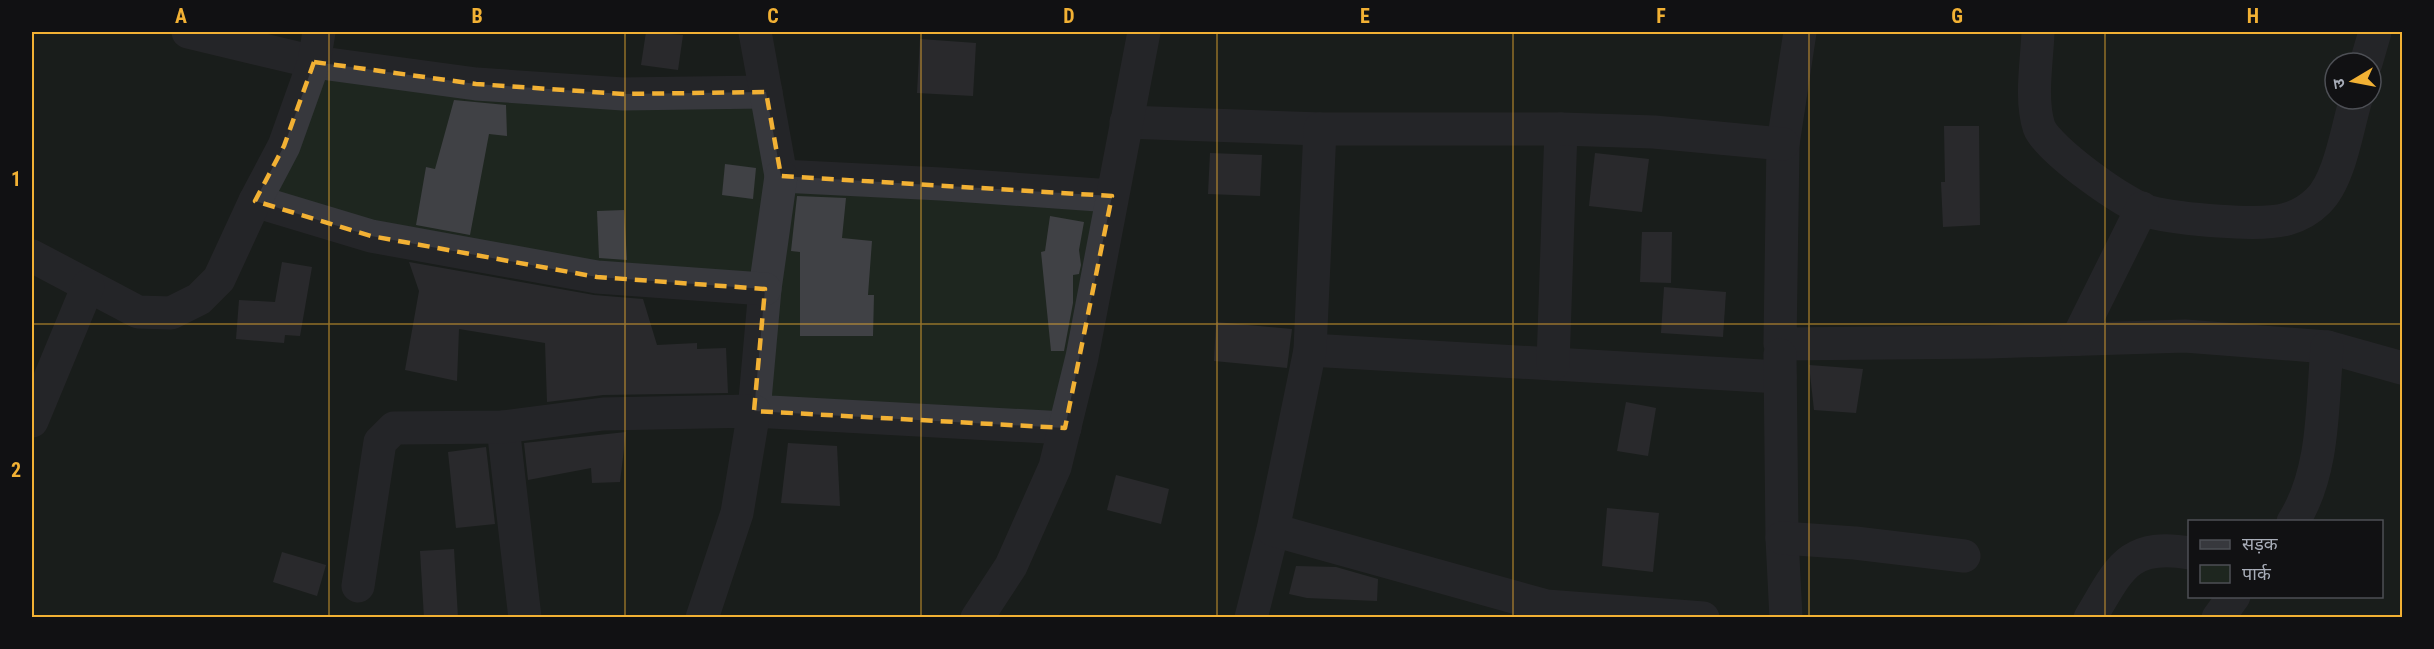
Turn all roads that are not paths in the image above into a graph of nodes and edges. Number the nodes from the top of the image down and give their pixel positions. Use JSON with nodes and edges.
{"nodes":[{"id":1,"x":188,"y":32,"type":"edge"},
{"id":2,"x":755,"y":32,"type":"edge"},
{"id":3,"x":1144,"y":32,"type":"edge"},
{"id":4,"x":1800,"y":32,"type":"edge"},
{"id":5,"x":2038,"y":32,"type":"edge"},
{"id":6,"x":2375,"y":32,"type":"edge"},
{"id":7,"x":316,"y":47,"type":"edge"},
{"id":8,"x":2369,"y":51,"type":"edge"},
{"id":9,"x":766,"y":92,"type":"junction"},
{"id":10,"x":2352,"y":111,"type":"edge"},
{"id":11,"x":1126,"y":122,"type":"junction"},
{"id":12,"x":1320,"y":129,"type":"junction"},
{"id":13,"x":1561,"y":129,"type":"junction"},
{"id":14,"x":1782,"y":144,"type":"junction"},
{"id":15,"x":781,"y":176,"type":"junction"},
{"id":16,"x":1112,"y":196,"type":"junction"},
{"id":17,"x":255,"y":201,"type":"junction"},
{"id":18,"x":2142,"y":208,"type":"junction"},
{"id":19,"x":32,"y":256,"type":"edge"},
{"id":20,"x":88,"y":286,"type":"junction"},
{"id":21,"x":765,"y":289,"type":"junction"},
{"id":22,"x":2077,"y":339,"type":"junction"},
{"id":23,"x":1780,"y":344,"type":"junction"},
{"id":24,"x":2327,"y":347,"type":"junction"},
{"id":25,"x":1310,"y":350,"type":"junction"},
{"id":26,"x":1553,"y":364,"type":"junction"},
{"id":27,"x":2403,"y":368,"type":"edge"},
{"id":28,"x":1780,"y":377,"type":"junction"},
{"id":29,"x":754,"y":411,"type":"junction"},
{"id":30,"x":32,"y":421,"type":"edge"},
{"id":31,"x":503,"y":427,"type":"junction"},
{"id":32,"x":1065,"y":428,"type":"junction"},
{"id":33,"x":2294,"y":520,"type":"edge"},
{"id":34,"x":1273,"y":530,"type":"junction"},
{"id":35,"x":1782,"y":538,"type":"junction"},
{"id":36,"x":2188,"y":553,"type":"edge"},
{"id":37,"x":1964,"y":556,"type":"dead end"},
{"id":38,"x":358,"y":586,"type":"dead end"},
{"id":39,"x":2233,"y":598,"type":"edge"},
{"id":40,"x":1669,"y":616,"type":"edge"},
{"id":41,"x":525,"y":618,"type":"edge"},
{"id":42,"x":702,"y":618,"type":"edge"},
{"id":43,"x":977,"y":618,"type":"edge"},
{"id":44,"x":1251,"y":618,"type":"edge"},
{"id":45,"x":1703,"y":618,"type":"edge"},
{"id":46,"x":1786,"y":618,"type":"edge"},
{"id":47,"x":2090,"y":618,"type":"edge"},
{"id":48,"x":2218,"y":618,"type":"edge"}],
"edges":[{"from":1,"to":7,"type":"street"},
{"from":2,"to":9,"type":"street"},
{"from":3,"to":11,"type":"street"},
{"from":4,"to":14,"type":"street"},
{"from":5,"to":18,"type":"street"},
{"from":6,"to":8,"type":"street"},
{"from":7,"to":9,"type":"street"},
{"from":7,"to":17,"type":"street"},
{"from":9,"to":15,"type":"street"},
{"from":10,"to":18,"type":"street"},
{"from":11,"to":12,"type":"street"},
{"from":11,"to":16,"type":"street"},
{"from":12,"to":13,"type":"street"},
{"from":12,"to":25,"type":"street"},
{"from":13,"to":14,"type":"street"},
{"from":13,"to":26,"type":"street"},
{"from":14,"to":23,"type":"street"},
{"from":15,"to":16,"type":"street"},
{"from":15,"to":21,"type":"street"},
{"from":16,"to":32,"type":"street"},
{"from":17,"to":20,"type":"street"},
{"from":17,"to":21,"type":"street"},
{"from":18,"to":22,"type":"street"},
{"from":19,"to":20,"type":"street"},
{"from":20,"to":30,"type":"street"},
{"from":21,"to":29,"type":"street"},
{"from":22,"to":23,"type":"street"},
{"from":22,"to":24,"type":"street"},
{"from":23,"to":28,"type":"street"},
{"from":24,"to":27,"type":"street"},
{"from":24,"to":33,"type":"street"},
{"from":25,"to":26,"type":"street"},
{"from":25,"to":34,"type":"street"},
{"from":26,"to":28,"type":"street"},
{"from":28,"to":35,"type":"street"},
{"from":29,"to":31,"type":"street"},
{"from":29,"to":32,"type":"street"},
{"from":29,"to":42,"type":"street"},
{"from":31,"to":38,"type":"street"},
{"from":31,"to":41,"type":"street"},
{"from":32,"to":43,"type":"street"},
{"from":34,"to":40,"type":"street"},
{"from":34,"to":44,"type":"street"},
{"from":35,"to":37,"type":"street"},
{"from":35,"to":46,"type":"street"},
{"from":36,"to":47,"type":"street"},
{"from":39,"to":48,"type":"street"},
{"from":40,"to":45,"type":"street"}]}
